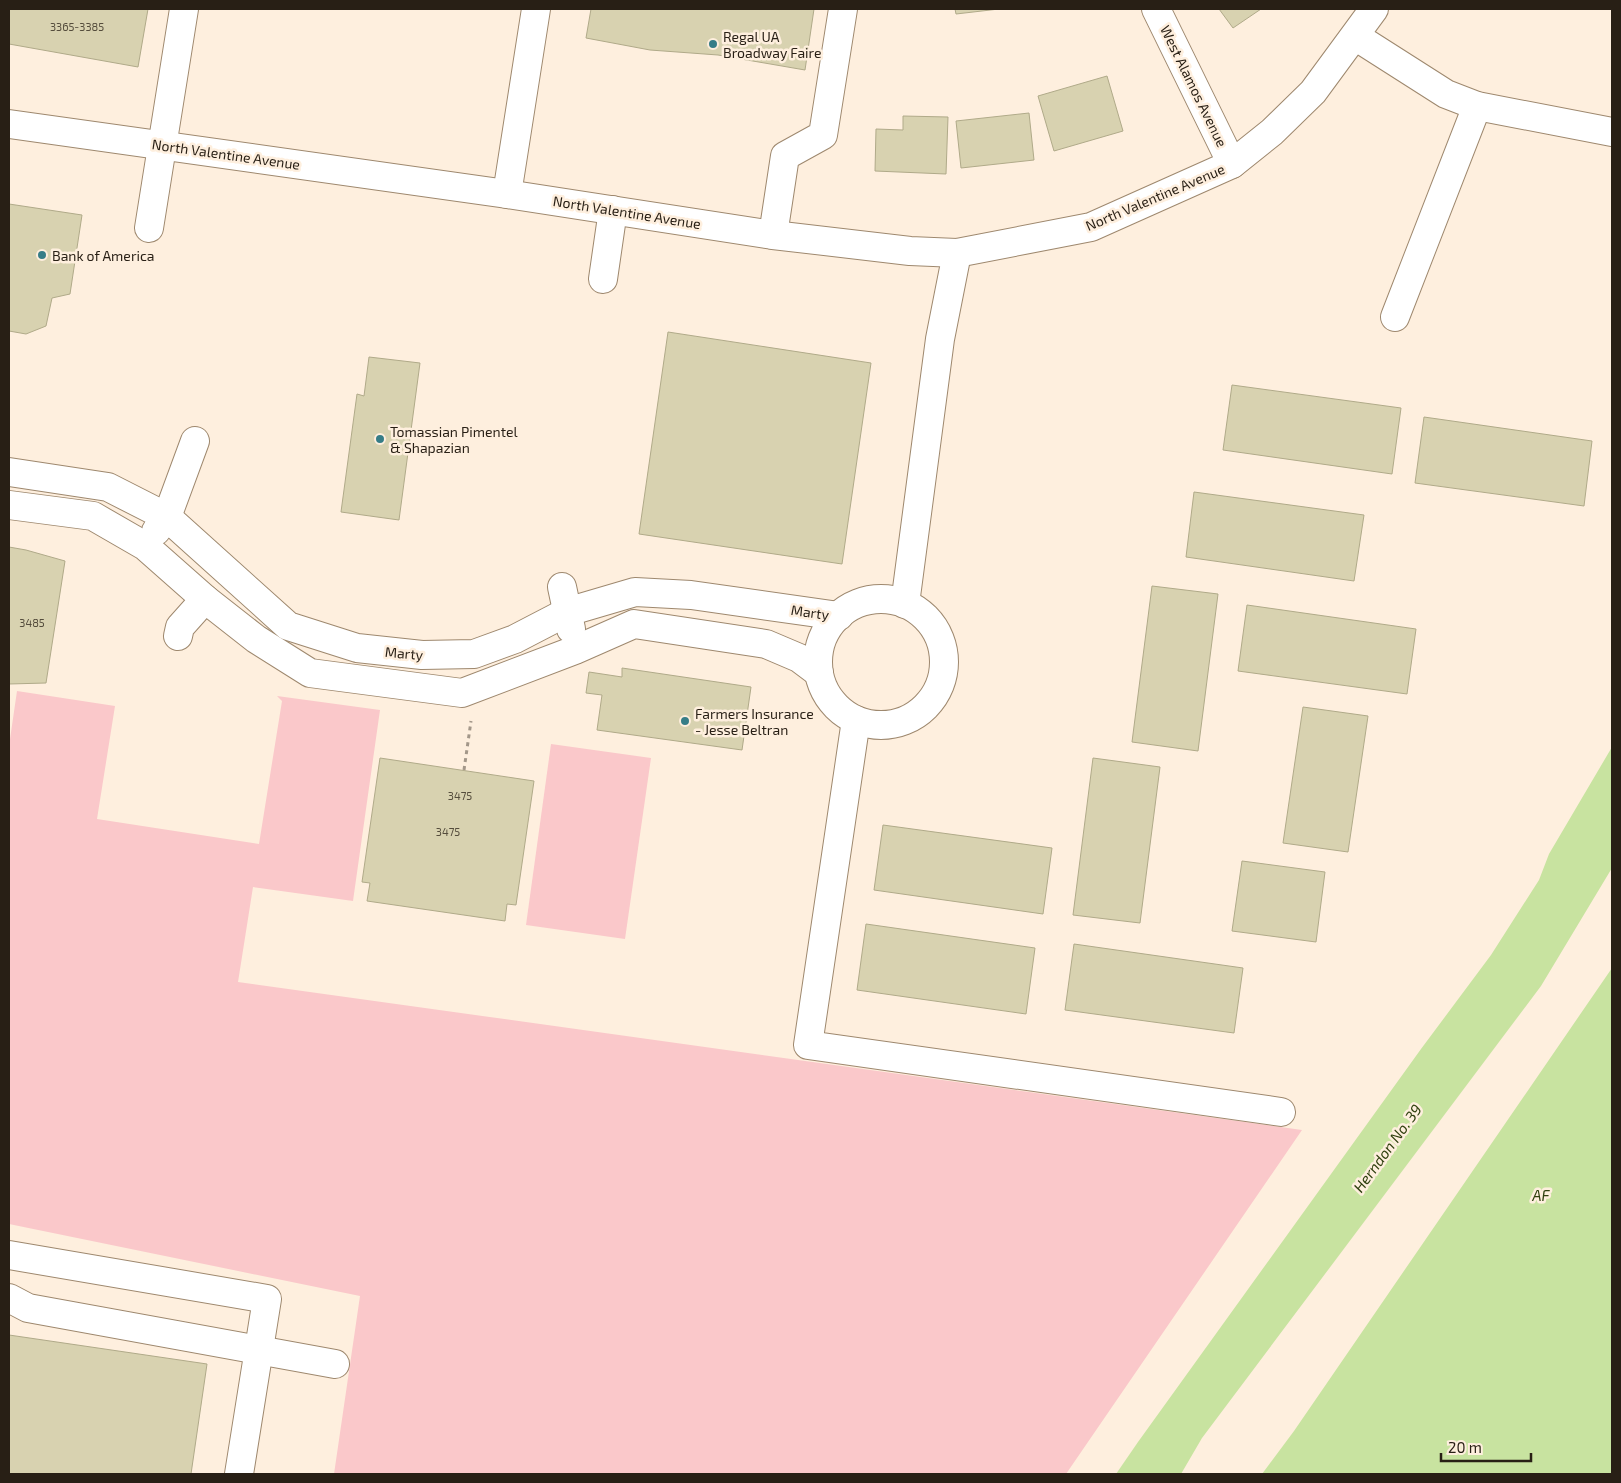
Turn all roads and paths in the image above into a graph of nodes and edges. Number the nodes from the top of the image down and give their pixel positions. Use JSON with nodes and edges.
{"nodes":[{"id":1,"x":184,"y":9,"type":"edge"},
{"id":2,"x":536,"y":9,"type":"edge"},
{"id":3,"x":842,"y":9,"type":"edge"},
{"id":4,"x":1156,"y":9,"type":"edge"},
{"id":5,"x":1374,"y":9,"type":"edge"},
{"id":6,"x":1355,"y":36,"type":"junction"},
{"id":7,"x":1477,"y":106,"type":"junction"},
{"id":8,"x":9,"y":124,"type":"edge"},
{"id":9,"x":1612,"y":132,"type":"edge"},
{"id":10,"x":163,"y":146,"type":"junction"},
{"id":11,"x":1232,"y":164,"type":"junction"},
{"id":12,"x":507,"y":194,"type":"junction"},
{"id":13,"x":613,"y":210,"type":"junction"},
{"id":14,"x":149,"y":228,"type":"dead end"},
{"id":15,"x":773,"y":235,"type":"junction"},
{"id":16,"x":957,"y":253,"type":"junction"},
{"id":17,"x":604,"y":279,"type":"dead end"},
{"id":18,"x":1396,"y":317,"type":"dead end"},
{"id":19,"x":195,"y":441,"type":"dead end"},
{"id":20,"x":9,"y":472,"type":"edge"},
{"id":21,"x":9,"y":505,"type":"edge"},
{"id":22,"x":167,"y":517,"type":"junction"},
{"id":23,"x":145,"y":546,"type":"junction"},
{"id":24,"x":205,"y":599,"type":"junction"},
{"id":25,"x":564,"y":599,"type":"junction"},
{"id":26,"x":905,"y":604,"type":"junction"},
{"id":27,"x":839,"y":616,"type":"junction"},
{"id":28,"x":178,"y":636,"type":"dead end"},
{"id":29,"x":575,"y":650,"type":"junction"},
{"id":30,"x":819,"y":673,"type":"junction"},
{"id":31,"x":476,"y":688,"type":"junction"},
{"id":32,"x":856,"y":720,"type":"junction"},
{"id":33,"x":464,"y":770,"type":"dead end"},
{"id":34,"x":1281,"y":1112,"type":"dead end"},
{"id":35,"x":9,"y":1255,"type":"edge"},
{"id":36,"x":9,"y":1298,"type":"edge"},
{"id":37,"x":260,"y":1350,"type":"junction"},
{"id":38,"x":335,"y":1364,"type":"dead end"},
{"id":39,"x":239,"y":1474,"type":"edge"}],
"edges":[{"from":1,"to":10,"type":"street"},
{"from":2,"to":12,"type":"street"},
{"from":3,"to":15,"type":"street"},
{"from":4,"to":11,"type":"street","name":"West Alamos Avenue"},
{"from":5,"to":6,"type":"street","name":"North Valentine Avenue"},
{"from":6,"to":7,"type":"street"},
{"from":6,"to":11,"type":"street","name":"North Valentine Avenue"},
{"from":7,"to":9,"type":"street"},
{"from":7,"to":18,"type":"street"},
{"from":8,"to":10,"type":"street","name":"North Valentine Avenue"},
{"from":10,"to":12,"type":"street","name":"North Valentine Avenue"},
{"from":10,"to":14,"type":"street"},
{"from":11,"to":16,"type":"street","name":"North Valentine Avenue"},
{"from":12,"to":13,"type":"street","name":"North Valentine Avenue"},
{"from":13,"to":15,"type":"street","name":"North Valentine Avenue"},
{"from":13,"to":17,"type":"street"},
{"from":15,"to":16,"type":"street","name":"North Valentine Avenue"},
{"from":16,"to":26,"type":"street"},
{"from":19,"to":22,"type":"street"},
{"from":20,"to":22,"type":"street","name":"Marty"},
{"from":21,"to":23,"type":"street"},
{"from":22,"to":23,"type":"street"},
{"from":22,"to":25,"type":"street","name":"Marty"},
{"from":23,"to":24,"type":"street"},
{"from":24,"to":28,"type":"street"},
{"from":24,"to":31,"type":"street"},
{"from":25,"to":27,"type":"street","name":"Marty"},
{"from":25,"to":29,"type":"street"},
{"from":26,"to":27,"type":"street"},
{"from":26,"to":32,"type":"street"},
{"from":27,"to":30,"type":"street"},
{"from":29,"to":30,"type":"street"},
{"from":29,"to":31,"type":"street"},
{"from":30,"to":32,"type":"street"},
{"from":31,"to":33,"type":"path"},
{"from":32,"to":34,"type":"street"},
{"from":35,"to":37,"type":"street"},
{"from":36,"to":37,"type":"street"},
{"from":37,"to":38,"type":"street"},
{"from":37,"to":39,"type":"street"}]}
